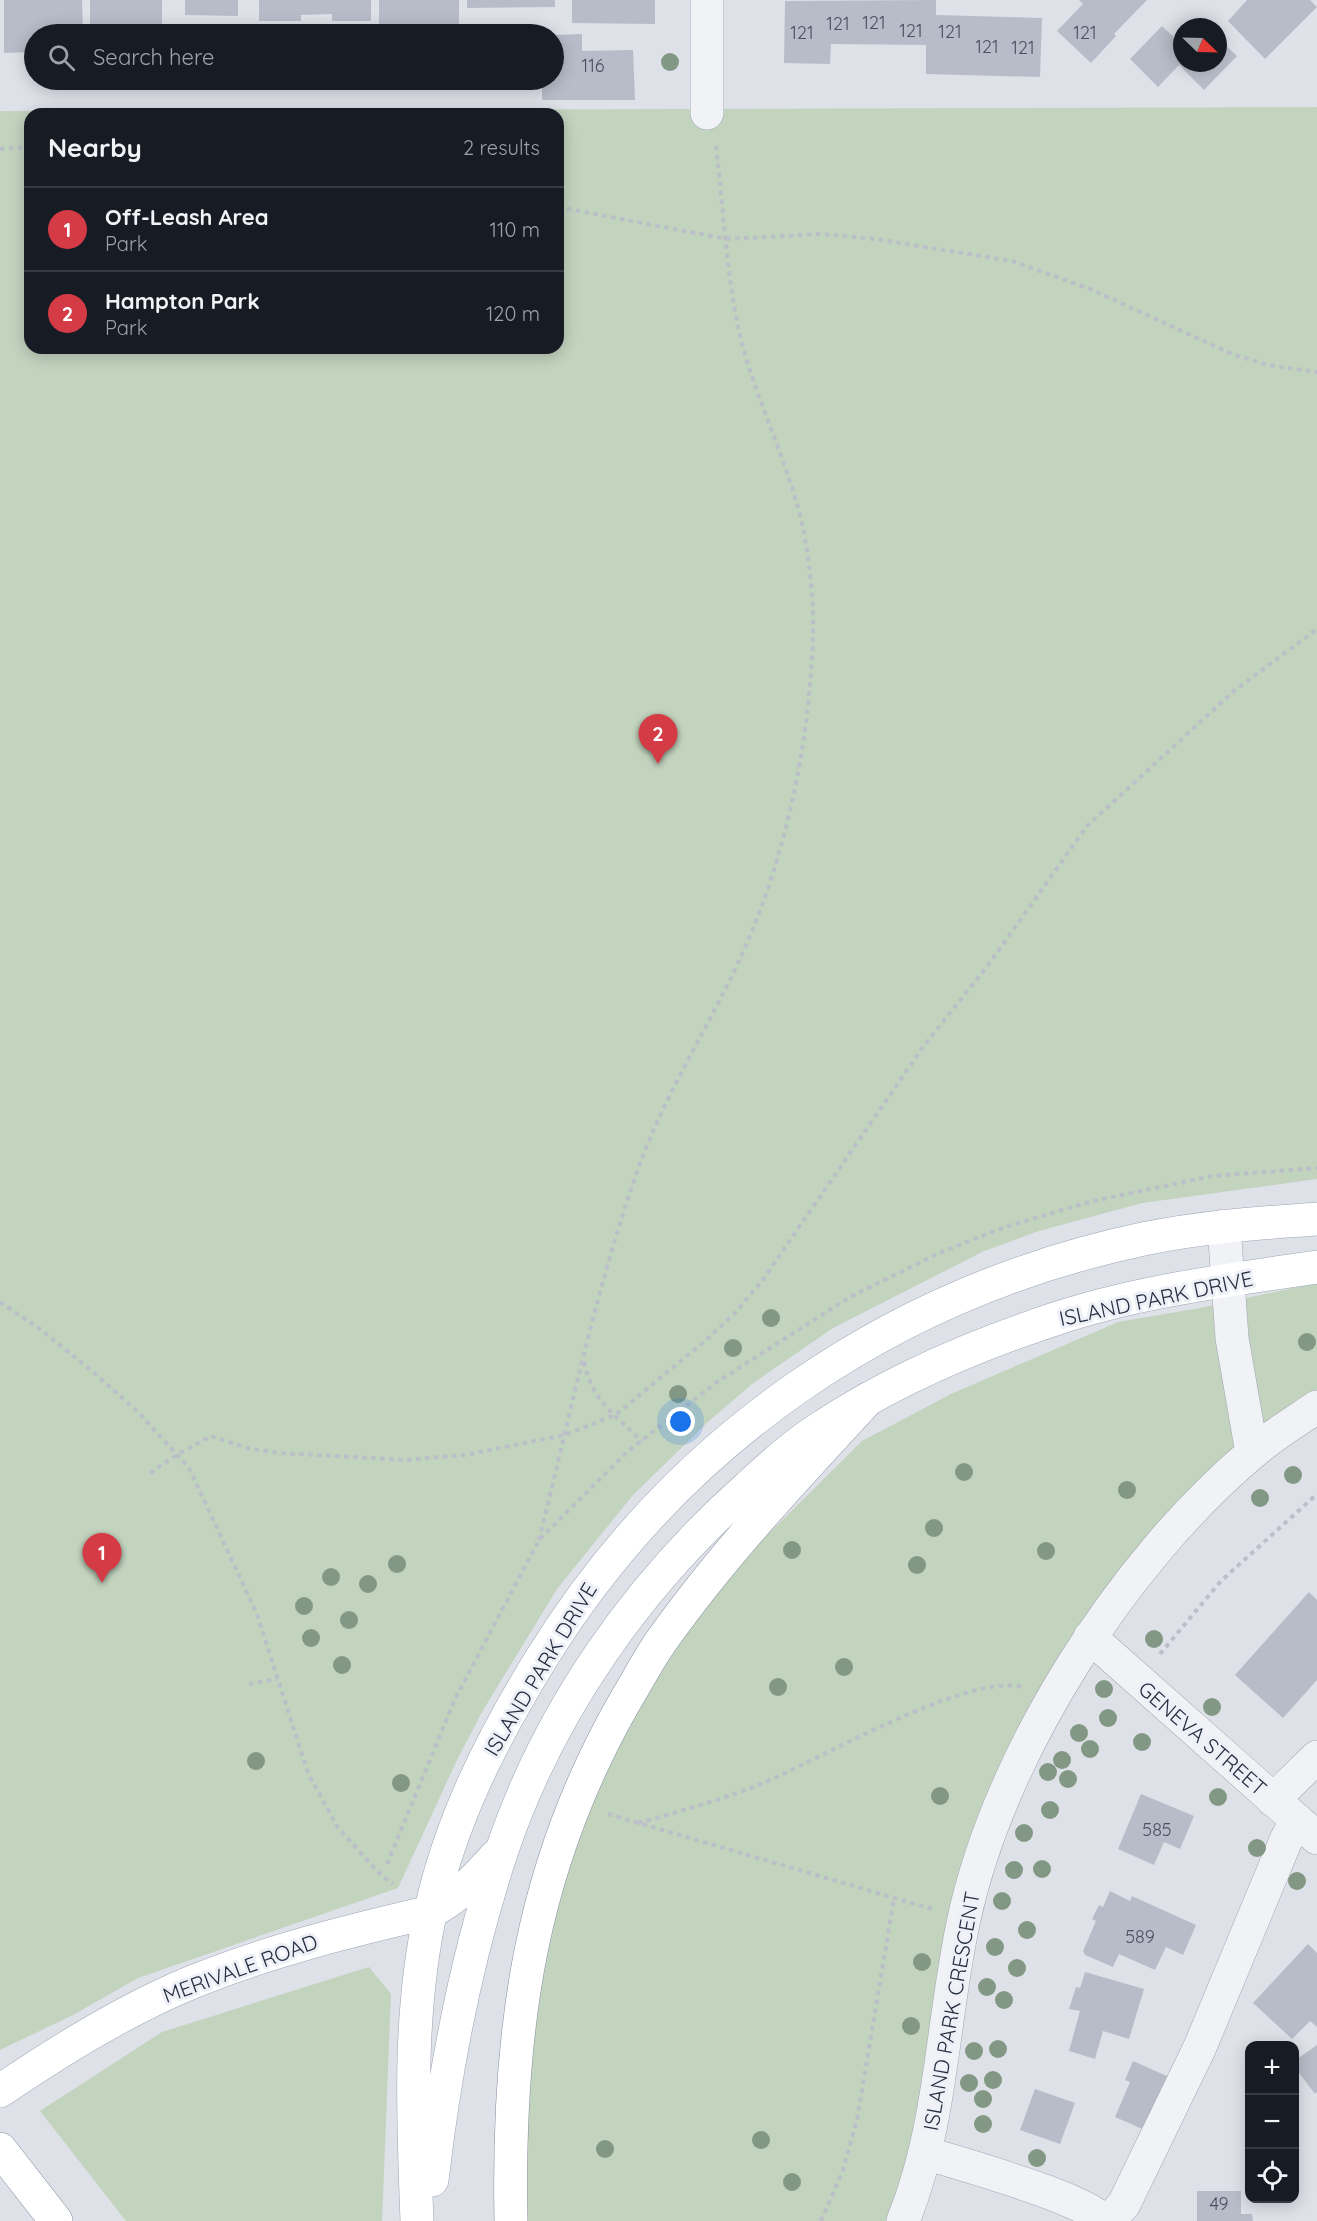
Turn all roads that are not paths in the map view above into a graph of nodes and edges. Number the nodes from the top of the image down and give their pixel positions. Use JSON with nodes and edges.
{"nodes":[{"id":1,"x":707,"y":0,"type":"edge"},
{"id":2,"x":706,"y":113,"type":"road end"},
{"id":3,"x":1317,"y":1219,"type":"edge"},
{"id":4,"x":1224,"y":1226,"type":"junction"},
{"id":5,"x":1317,"y":1266,"type":"edge"},
{"id":6,"x":1228,"y":1280,"type":"junction"},
{"id":7,"x":867,"y":1399,"type":"junction"},
{"id":8,"x":1317,"y":1407,"type":"edge"},
{"id":9,"x":1252,"y":1453,"type":"junction"},
{"id":10,"x":1090,"y":1637,"type":"junction"},
{"id":11,"x":1317,"y":1757,"type":"edge"},
{"id":12,"x":1296,"y":1819,"type":"edge"},
{"id":13,"x":503,"y":1848,"type":"junction"},
{"id":14,"x":430,"y":1912,"type":"junction"},
{"id":15,"x":0,"y":2091,"type":"edge"},
{"id":16,"x":0,"y":2150,"type":"edge"},
{"id":17,"x":925,"y":2153,"type":"junction"},
{"id":18,"x":56,"y":2221,"type":"edge"},
{"id":19,"x":417,"y":2221,"type":"edge"},
{"id":20,"x":427,"y":2221,"type":"edge"},
{"id":21,"x":512,"y":2221,"type":"edge"},
{"id":22,"x":903,"y":2221,"type":"edge"},
{"id":23,"x":1102,"y":2221,"type":"edge"},
{"id":24,"x":1109,"y":2221,"type":"edge"}],
"edges":[{"from":1,"to":2,"type":"street"},
{"from":3,"to":4,"type":"main road","name":"ISLAND PARK DRIVE"},
{"from":4,"to":6,"type":"street"},
{"from":4,"to":14,"type":"main road","name":"ISLAND PARK DRIVE"},
{"from":5,"to":6,"type":"main road","name":"ISLAND PARK DRIVE"},
{"from":6,"to":7,"type":"main road","name":"ISLAND PARK DRIVE"},
{"from":6,"to":9,"type":"street"},
{"from":7,"to":13,"type":"main road","name":"ISLAND PARK DRIVE"},
{"from":7,"to":21,"type":"main road"},
{"from":8,"to":9,"type":"street","name":"ISLAND PARK CRESCENT"},
{"from":9,"to":10,"type":"street","name":"ISLAND PARK CRESCENT"},
{"from":10,"to":12,"type":"street","name":"GENEVA STREET"},
{"from":10,"to":17,"type":"street","name":"ISLAND PARK CRESCENT"},
{"from":11,"to":12,"type":"street"},
{"from":12,"to":24,"type":"street"},
{"from":13,"to":14,"type":"main road","name":"MERIVALE ROAD"},
{"from":13,"to":20,"type":"main road","name":"ISLAND PARK DRIVE"},
{"from":14,"to":15,"type":"main road","name":"MERIVALE ROAD"},
{"from":14,"to":19,"type":"main road","name":"ISLAND PARK DRIVE"},
{"from":16,"to":18,"type":"main road"},
{"from":17,"to":22,"type":"street","name":"ISLAND PARK CRESCENT"},
{"from":17,"to":23,"type":"street"}]}
